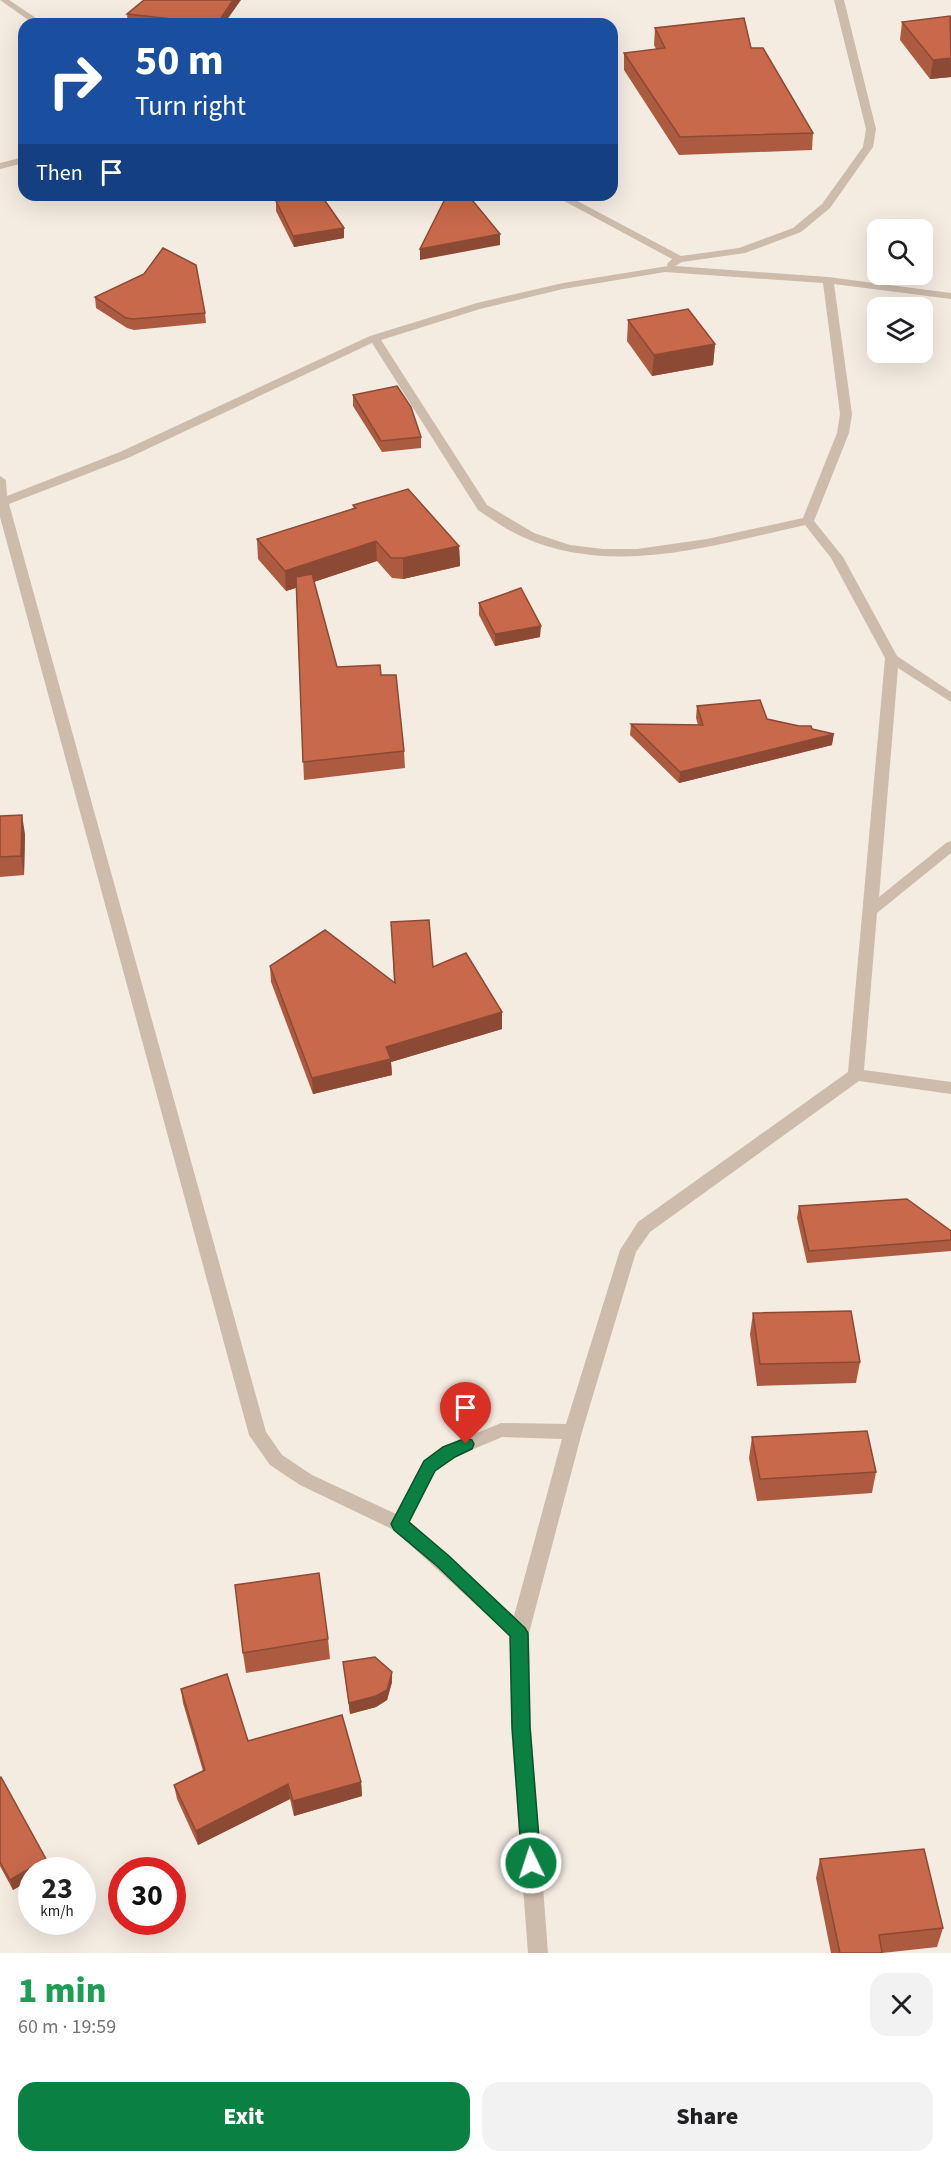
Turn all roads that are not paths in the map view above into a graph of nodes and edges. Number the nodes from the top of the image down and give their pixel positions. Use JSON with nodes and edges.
{"nodes":[{"id":1,"x":3,"y":0,"type":"edge"},
{"id":2,"x":839,"y":0,"type":"edge"},
{"id":3,"x":31,"y":18,"type":"edge"},
{"id":4,"x":18,"y":162,"type":"edge"},
{"id":5,"x":0,"y":166,"type":"edge"},
{"id":6,"x":569,"y":201,"type":"edge"},
{"id":7,"x":679,"y":259,"type":"junction"},
{"id":8,"x":665,"y":269,"type":"junction"},
{"id":9,"x":828,"y":280,"type":"junction"},
{"id":10,"x":951,"y":296,"type":"edge"},
{"id":11,"x":374,"y":338,"type":"junction"},
{"id":12,"x":0,"y":480,"type":"edge"},
{"id":13,"x":1,"y":502,"type":"edge"},
{"id":14,"x":808,"y":521,"type":"junction"},
{"id":15,"x":892,"y":658,"type":"junction"},
{"id":16,"x":951,"y":698,"type":"edge"},
{"id":17,"x":951,"y":846,"type":"edge"},
{"id":18,"x":872,"y":910,"type":"junction"},
{"id":19,"x":856,"y":1075,"type":"junction"},
{"id":20,"x":951,"y":1088,"type":"edge"},
{"id":21,"x":573,"y":1432,"type":"junction"},
{"id":22,"x":400,"y":1524,"type":"junction"},
{"id":23,"x":519,"y":1633,"type":"junction"},
{"id":24,"x":538,"y":1953,"type":"edge"}],
"edges":[{"from":1,"to":3,"type":"street"},
{"from":2,"to":7,"type":"street"},
{"from":4,"to":5,"type":"street"},
{"from":6,"to":7,"type":"street"},
{"from":7,"to":8,"type":"street"},
{"from":8,"to":9,"type":"street"},
{"from":8,"to":11,"type":"street"},
{"from":9,"to":10,"type":"street"},
{"from":9,"to":14,"type":"street"},
{"from":11,"to":13,"type":"street"},
{"from":11,"to":14,"type":"street"},
{"from":12,"to":13,"type":"street"},
{"from":13,"to":22,"type":"street"},
{"from":14,"to":15,"type":"street"},
{"from":15,"to":16,"type":"street"},
{"from":15,"to":18,"type":"street"},
{"from":17,"to":18,"type":"street"},
{"from":18,"to":19,"type":"street"},
{"from":19,"to":20,"type":"street"},
{"from":19,"to":21,"type":"street"},
{"from":21,"to":22,"type":"street"},
{"from":21,"to":23,"type":"street"},
{"from":22,"to":23,"type":"street"},
{"from":23,"to":24,"type":"street"}]}
